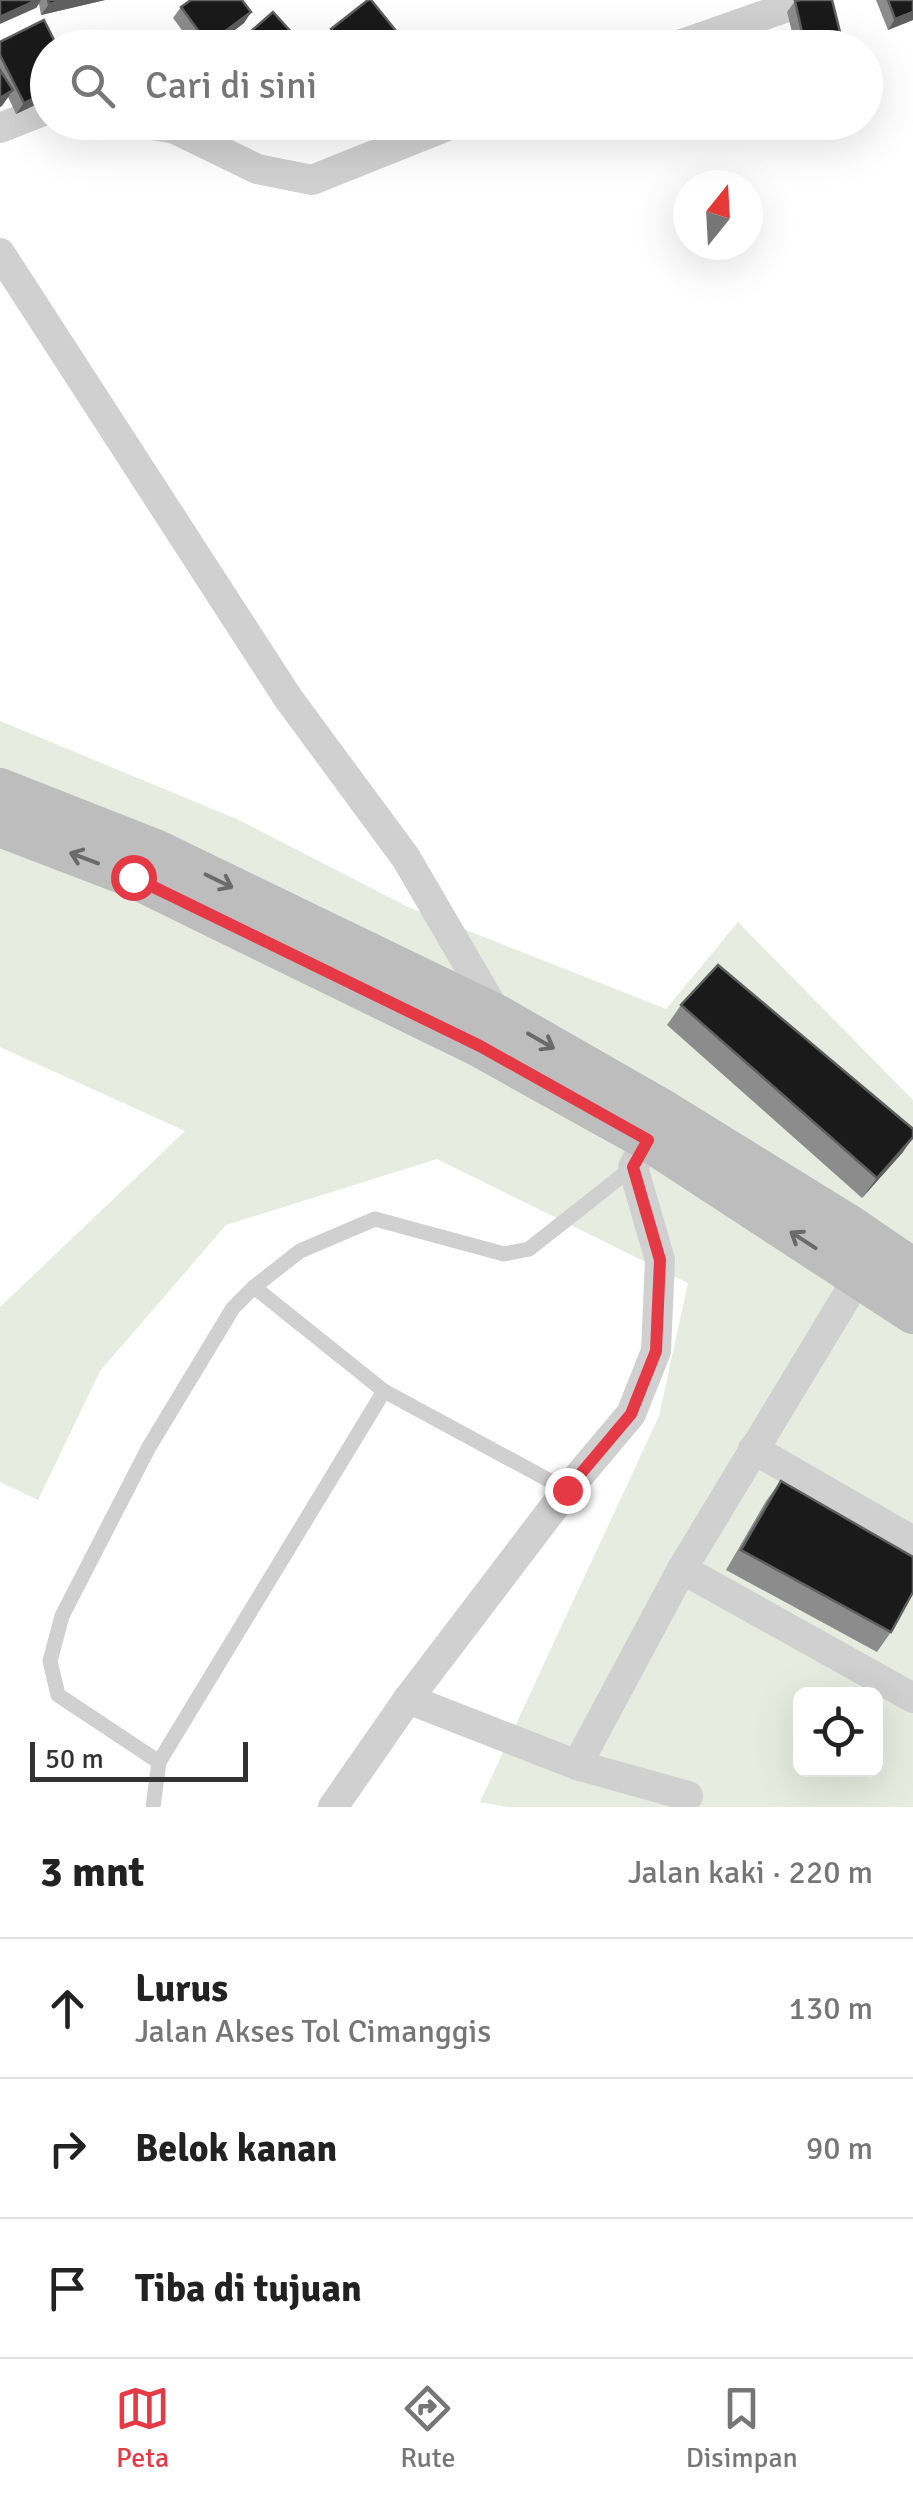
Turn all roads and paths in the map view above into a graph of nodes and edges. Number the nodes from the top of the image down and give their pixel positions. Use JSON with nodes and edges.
{"nodes":[{"id":1,"x":807,"y":0,"type":"edge"},
{"id":2,"x":722,"y":30,"type":"edge"},
{"id":3,"x":30,"y":116,"type":"edge"},
{"id":4,"x":0,"y":128,"type":"edge"},
{"id":5,"x":197,"y":140,"type":"edge"},
{"id":6,"x":412,"y":140,"type":"edge"},
{"id":7,"x":0,"y":253,"type":"edge"},
{"id":8,"x":0,"y":790,"type":"edge"},
{"id":9,"x":0,"y":826,"type":"edge"},
{"id":10,"x":488,"y":1031,"type":"junction"},
{"id":11,"x":648,"y":1139,"type":"junction"},
{"id":12,"x":913,"y":1269,"type":"edge"},
{"id":13,"x":859,"y":1276,"type":"junction"},
{"id":14,"x":254,"y":1288,"type":"junction"},
{"id":15,"x":913,"y":1314,"type":"edge"},
{"id":16,"x":384,"y":1392,"type":"junction"},
{"id":17,"x":753,"y":1449,"type":"junction"},
{"id":18,"x":567,"y":1490,"type":"junction"},
{"id":19,"x":913,"y":1541,"type":"edge"},
{"id":20,"x":682,"y":1569,"type":"junction"},
{"id":21,"x":913,"y":1698,"type":"edge"},
{"id":22,"x":408,"y":1699,"type":"junction"},
{"id":23,"x":159,"y":1762,"type":"junction"},
{"id":24,"x":577,"y":1765,"type":"junction"},
{"id":25,"x":688,"y":1796,"type":"dead end"},
{"id":26,"x":153,"y":1807,"type":"edge"},
{"id":27,"x":333,"y":1807,"type":"edge"}],
"edges":[{"from":1,"to":2,"type":"street"},
{"from":3,"to":4,"type":"street"},
{"from":5,"to":6,"type":"street"},
{"from":7,"to":10,"type":"street"},
{"from":8,"to":10,"type":"main road","one_way":true},
{"from":10,"to":9,"type":"main road","one_way":true},
{"from":10,"to":11,"type":"main road"},
{"from":11,"to":12,"type":"main road"},
{"from":13,"to":11,"type":"main road","one_way":true},
{"from":11,"to":14,"type":"lane"},
{"from":11,"to":18,"type":"street"},
{"from":13,"to":15,"type":"main road"},
{"from":13,"to":17,"type":"street"},
{"from":14,"to":16,"type":"lane"},
{"from":14,"to":23,"type":"lane"},
{"from":16,"to":18,"type":"lane"},
{"from":16,"to":23,"type":"lane"},
{"from":17,"to":19,"type":"street"},
{"from":17,"to":20,"type":"street"},
{"from":18,"to":22,"type":"street"},
{"from":20,"to":21,"type":"street"},
{"from":20,"to":24,"type":"street"},
{"from":22,"to":24,"type":"street"},
{"from":22,"to":27,"type":"street"},
{"from":23,"to":26,"type":"lane"},
{"from":24,"to":25,"type":"street"}]}
